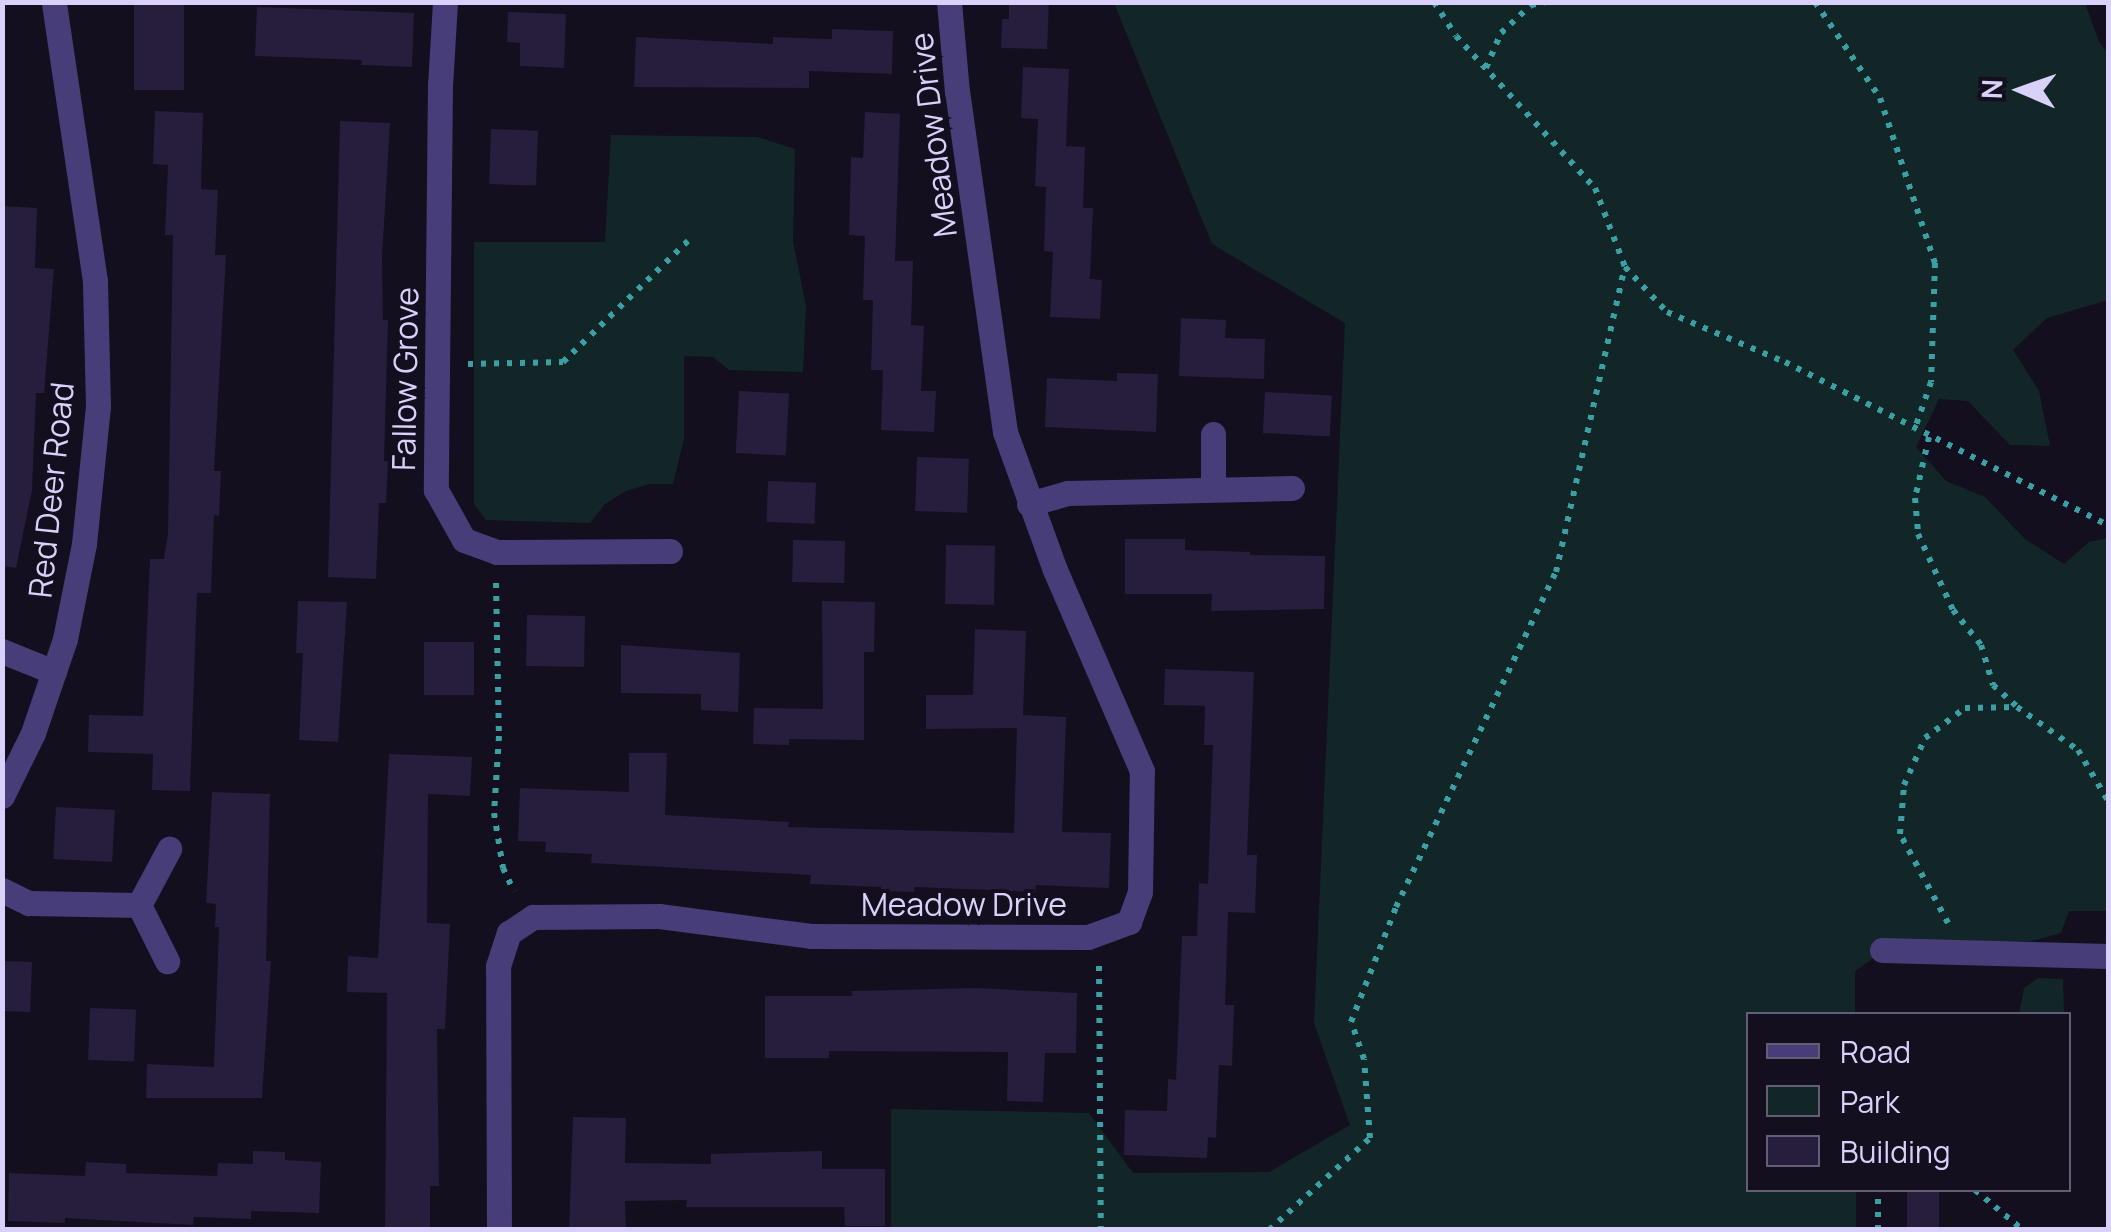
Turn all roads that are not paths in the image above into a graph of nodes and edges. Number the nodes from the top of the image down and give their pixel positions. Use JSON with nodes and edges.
{"nodes":[{"id":1,"x":54,"y":2,"type":"edge"},
{"id":2,"x":445,"y":2,"type":"edge"},
{"id":3,"x":950,"y":2,"type":"edge"},
{"id":4,"x":1213,"y":434,"type":"dead end"},
{"id":5,"x":1213,"y":488,"type":"junction"},
{"id":6,"x":1292,"y":488,"type":"dead end"},
{"id":7,"x":1029,"y":504,"type":"junction"},
{"id":8,"x":670,"y":551,"type":"dead end"},
{"id":9,"x":2,"y":652,"type":"edge"},
{"id":10,"x":54,"y":672,"type":"junction"},
{"id":11,"x":2,"y":796,"type":"edge"},
{"id":12,"x":169,"y":849,"type":"dead end"},
{"id":13,"x":2,"y":890,"type":"edge"},
{"id":14,"x":139,"y":905,"type":"junction"},
{"id":15,"x":1882,"y":950,"type":"dead end"},
{"id":16,"x":2108,"y":956,"type":"edge"},
{"id":17,"x":167,"y":961,"type":"dead end"},
{"id":18,"x":499,"y":1230,"type":"edge"}],
"edges":[{"from":1,"to":10,"type":"street","name":"Red Deer Road"},
{"from":2,"to":8,"type":"street","name":"Fallow Grove"},
{"from":3,"to":7,"type":"street","name":"Meadow Drive"},
{"from":4,"to":5,"type":"street"},
{"from":5,"to":6,"type":"street"},
{"from":5,"to":7,"type":"street"},
{"from":7,"to":18,"type":"street","name":"Meadow Drive"},
{"from":9,"to":10,"type":"street"},
{"from":10,"to":11,"type":"street","name":"Red Deer Road"},
{"from":12,"to":14,"type":"street"},
{"from":13,"to":14,"type":"street"},
{"from":14,"to":17,"type":"street"},
{"from":15,"to":16,"type":"street"}]}
